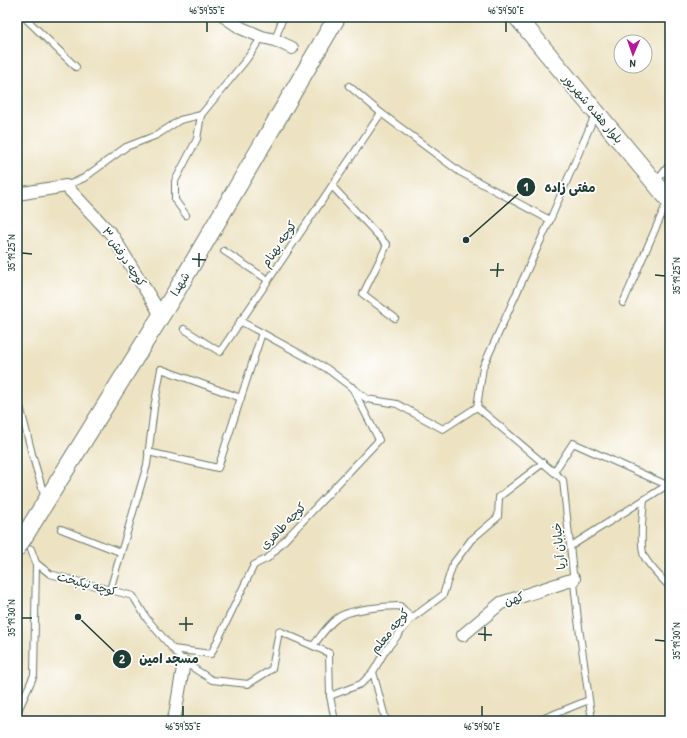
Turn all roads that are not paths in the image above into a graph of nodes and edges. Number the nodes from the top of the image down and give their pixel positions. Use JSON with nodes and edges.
{"nodes":[{"id":1,"x":24,"y":17,"type":"edge"},
{"id":2,"x":225,"y":17,"type":"edge"},
{"id":3,"x":283,"y":17,"type":"edge"},
{"id":4,"x":337,"y":17,"type":"edge"},
{"id":5,"x":517,"y":17,"type":"edge"},
{"id":6,"x":262,"y":37,"type":"junction"},
{"id":7,"x":275,"y":40,"type":"junction"},
{"id":8,"x":292,"y":48,"type":"dead end"},
{"id":9,"x":76,"y":67,"type":"dead end"},
{"id":10,"x":349,"y":86,"type":"dead end"},
{"id":11,"x":596,"y":112,"type":"junction"},
{"id":12,"x":381,"y":113,"type":"junction"},
{"id":13,"x":201,"y":115,"type":"junction"},
{"id":14,"x":670,"y":164,"type":"edge"},
{"id":15,"x":656,"y":183,"type":"junction"},
{"id":16,"x":66,"y":186,"type":"junction"},
{"id":17,"x":332,"y":186,"type":"junction"},
{"id":18,"x":17,"y":194,"type":"edge"},
{"id":19,"x":669,"y":200,"type":"edge"},
{"id":20,"x":186,"y":215,"type":"dead end"},
{"id":21,"x":550,"y":220,"type":"junction"},
{"id":22,"x":224,"y":251,"type":"dead end"},
{"id":23,"x":268,"y":280,"type":"junction"},
{"id":24,"x":623,"y":304,"type":"dead end"},
{"id":25,"x":161,"y":315,"type":"junction"},
{"id":26,"x":395,"y":318,"type":"dead end"},
{"id":27,"x":240,"y":321,"type":"junction"},
{"id":28,"x":184,"y":329,"type":"dead end"},
{"id":29,"x":262,"y":333,"type":"junction"},
{"id":30,"x":352,"y":387,"type":"junction"},
{"id":31,"x":17,"y":394,"type":"edge"},
{"id":32,"x":241,"y":398,"type":"junction"},
{"id":33,"x":477,"y":407,"type":"junction"},
{"id":34,"x":148,"y":452,"type":"junction"},
{"id":35,"x":543,"y":463,"type":"junction"},
{"id":36,"x":554,"y":472,"type":"junction"},
{"id":37,"x":669,"y":484,"type":"edge"},
{"id":38,"x":644,"y":500,"type":"junction"},
{"id":39,"x":46,"y":501,"type":"junction"},
{"id":40,"x":61,"y":529,"type":"dead end"},
{"id":41,"x":22,"y":542,"type":"edge"},
{"id":42,"x":570,"y":546,"type":"junction"},
{"id":43,"x":120,"y":552,"type":"junction"},
{"id":44,"x":36,"y":563,"type":"junction"},
{"id":45,"x":574,"y":579,"type":"junction"},
{"id":46,"x":670,"y":587,"type":"edge"},
{"id":47,"x":110,"y":590,"type":"junction"},
{"id":48,"x":412,"y":618,"type":"junction"},
{"id":49,"x":464,"y":635,"type":"dead end"},
{"id":50,"x":313,"y":646,"type":"junction"},
{"id":51,"x":173,"y":649,"type":"junction"},
{"id":52,"x":184,"y":662,"type":"junction"},
{"id":53,"x":373,"y":672,"type":"junction"},
{"id":54,"x":330,"y":696,"type":"junction"},
{"id":55,"x":589,"y":700,"type":"junction"},
{"id":56,"x":17,"y":713,"type":"edge"},
{"id":57,"x":173,"y":721,"type":"edge"},
{"id":58,"x":335,"y":721,"type":"edge"},
{"id":59,"x":386,"y":721,"type":"edge"},
{"id":60,"x":537,"y":721,"type":"edge"},
{"id":61,"x":592,"y":721,"type":"edge"}],
"edges":[{"from":1,"to":9,"type":"lane"},
{"from":2,"to":6,"type":"street"},
{"from":3,"to":7,"type":"lane"},
{"from":4,"to":25,"type":"main road","name":"شهدا"},
{"from":5,"to":11,"type":"main road","name":"بلوار هفده شهریور"},
{"from":6,"to":7,"type":"street"},
{"from":6,"to":13,"type":"lane"},
{"from":7,"to":8,"type":"street"},
{"from":10,"to":12,"type":"lane"},
{"from":11,"to":15,"type":"main road","name":"بلوار هفده شهریور"},
{"from":11,"to":21,"type":"lane"},
{"from":12,"to":17,"type":"lane","name":"کوچه بهنام"},
{"from":12,"to":21,"type":"lane"},
{"from":13,"to":16,"type":"lane"},
{"from":13,"to":20,"type":"lane"},
{"from":14,"to":15,"type":"lane"},
{"from":15,"to":19,"type":"main road","name":"بلوار هفده شهریور"},
{"from":16,"to":18,"type":"street"},
{"from":16,"to":25,"type":"street","name":"کوچه درفش ۳"},
{"from":17,"to":23,"type":"lane","name":"کوچه بهنام"},
{"from":17,"to":26,"type":"lane"},
{"from":19,"to":24,"type":"lane"},
{"from":21,"to":33,"type":"lane"},
{"from":22,"to":23,"type":"lane"},
{"from":23,"to":27,"type":"lane","name":"کوچه بهنام"},
{"from":25,"to":39,"type":"main road","name":"شهدا"},
{"from":27,"to":28,"type":"lane","name":"کوچه بهنام"},
{"from":27,"to":29,"type":"lane"},
{"from":29,"to":30,"type":"lane"},
{"from":29,"to":32,"type":"lane"},
{"from":30,"to":33,"type":"lane"},
{"from":30,"to":51,"type":"lane","name":"کوچه طاهری"},
{"from":31,"to":39,"type":"lane"},
{"from":32,"to":34,"type":"lane"},
{"from":32,"to":34,"type":"lane"},
{"from":33,"to":35,"type":"lane","name":"خیابان آریا"},
{"from":34,"to":43,"type":"lane"},
{"from":35,"to":36,"type":"lane","name":"خیابان آریا"},
{"from":35,"to":48,"type":"lane","name":"کوچه معلم"},
{"from":36,"to":37,"type":"lane"},
{"from":36,"to":42,"type":"lane","name":"خیابان آریا"},
{"from":37,"to":38,"type":"lane"},
{"from":38,"to":42,"type":"lane"},
{"from":38,"to":46,"type":"lane"},
{"from":39,"to":41,"type":"main road","name":"شهدا"},
{"from":40,"to":43,"type":"lane"},
{"from":41,"to":44,"type":"lane"},
{"from":42,"to":45,"type":"lane","name":"خیابان آریا"},
{"from":43,"to":47,"type":"lane"},
{"from":44,"to":47,"type":"lane","name":"کوچه نیکبخت"},
{"from":44,"to":56,"type":"lane"},
{"from":45,"to":49,"type":"street","name":"کهن"},
{"from":45,"to":55,"type":"lane","name":"خیابان آریا"},
{"from":47,"to":51,"type":"lane","name":"کوچه نیکبخت"},
{"from":48,"to":50,"type":"lane"},
{"from":48,"to":53,"type":"lane","name":"کوچه معلم"},
{"from":50,"to":52,"type":"lane"},
{"from":50,"to":54,"type":"lane"},
{"from":51,"to":52,"type":"lane"},
{"from":52,"to":57,"type":"street"},
{"from":53,"to":54,"type":"lane","name":"کوچه معلم"},
{"from":53,"to":59,"type":"lane"},
{"from":54,"to":58,"type":"lane"},
{"from":55,"to":60,"type":"lane"},
{"from":55,"to":61,"type":"lane","name":"خیابان آریا"}]}
